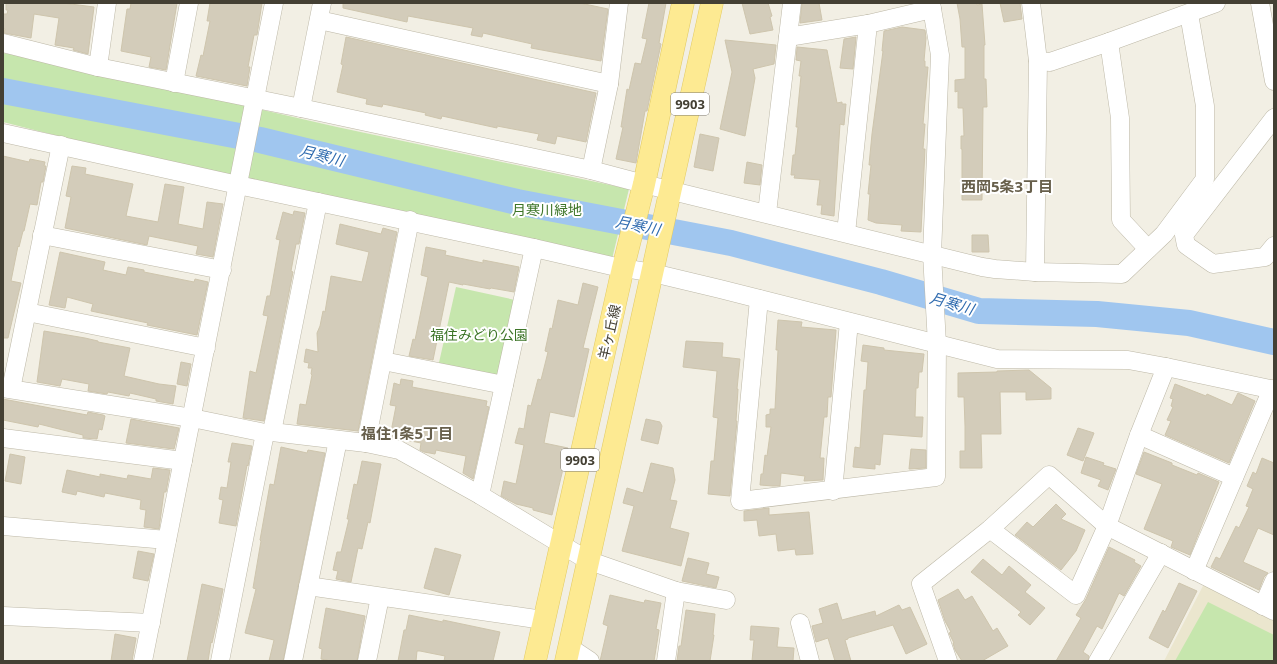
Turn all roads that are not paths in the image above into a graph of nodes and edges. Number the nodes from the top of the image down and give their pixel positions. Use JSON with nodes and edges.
{"nodes":[{"id":1,"x":107,"y":3,"type":"edge"},
{"id":2,"x":189,"y":3,"type":"edge"},
{"id":3,"x":274,"y":3,"type":"edge"},
{"id":4,"x":619,"y":3,"type":"edge"},
{"id":5,"x":683,"y":3,"type":"edge"},
{"id":6,"x":712,"y":3,"type":"edge"},
{"id":7,"x":792,"y":3,"type":"edge"},
{"id":8,"x":1031,"y":3,"type":"edge"},
{"id":9,"x":1216,"y":3,"type":"edge"},
{"id":10,"x":1260,"y":3,"type":"edge"},
{"id":11,"x":931,"y":6,"type":"edge"},
{"id":12,"x":320,"y":11,"type":"edge"},
{"id":13,"x":1189,"y":14,"type":"junction"},
{"id":14,"x":868,"y":24,"type":"junction"},
{"id":15,"x":1269,"y":29,"type":"edge"},
{"id":16,"x":788,"y":37,"type":"junction"},
{"id":17,"x":1109,"y":42,"type":"junction"},
{"id":18,"x":3,"y":43,"type":"edge"},
{"id":19,"x":1038,"y":61,"type":"junction"},
{"id":20,"x":98,"y":67,"type":"junction"},
{"id":21,"x":1274,"y":81,"type":"edge"},
{"id":22,"x":174,"y":83,"type":"junction"},
{"id":23,"x":609,"y":84,"type":"junction"},
{"id":24,"x":254,"y":107,"type":"junction"},
{"id":25,"x":302,"y":108,"type":"junction"},
{"id":26,"x":1274,"y":118,"type":"edge"},
{"id":27,"x":3,"y":133,"type":"edge"},
{"id":28,"x":61,"y":145,"type":"junction"},
{"id":29,"x":591,"y":170,"type":"junction"},
{"id":30,"x":238,"y":185,"type":"junction"},
{"id":31,"x":642,"y":192,"type":"junction"},
{"id":32,"x":670,"y":198,"type":"junction"},
{"id":33,"x":318,"y":202,"type":"junction"},
{"id":34,"x":767,"y":213,"type":"junction"},
{"id":35,"x":410,"y":220,"type":"junction"},
{"id":36,"x":846,"y":233,"type":"junction"},
{"id":37,"x":42,"y":235,"type":"junction"},
{"id":38,"x":1274,"y":246,"type":"edge"},
{"id":39,"x":534,"y":248,"type":"junction"},
{"id":40,"x":1148,"y":249,"type":"junction"},
{"id":41,"x":932,"y":260,"type":"junction"},
{"id":42,"x":625,"y":264,"type":"junction"},
{"id":43,"x":654,"y":268,"type":"junction"},
{"id":44,"x":222,"y":270,"type":"junction"},
{"id":45,"x":1035,"y":272,"type":"junction"},
{"id":46,"x":760,"y":299,"type":"junction"},
{"id":47,"x":27,"y":312,"type":"junction"},
{"id":48,"x":849,"y":322,"type":"junction"},
{"id":49,"x":937,"y":344,"type":"junction"},
{"id":50,"x":206,"y":348,"type":"junction"},
{"id":51,"x":383,"y":361,"type":"junction"},
{"id":52,"x":1166,"y":367,"type":"junction"},
{"id":53,"x":504,"y":385,"type":"junction"},
{"id":54,"x":7,"y":388,"type":"edge"},
{"id":55,"x":1273,"y":389,"type":"edge"},
{"id":56,"x":192,"y":418,"type":"junction"},
{"id":57,"x":268,"y":432,"type":"junction"},
{"id":58,"x":1139,"y":435,"type":"junction"},
{"id":59,"x":3,"y":438,"type":"edge"},
{"id":60,"x":338,"y":440,"type":"junction"},
{"id":61,"x":366,"y":443,"type":"junction"},
{"id":62,"x":183,"y":461,"type":"junction"},
{"id":63,"x":1234,"y":477,"type":"junction"},
{"id":64,"x":833,"y":491,"type":"junction"},
{"id":65,"x":480,"y":495,"type":"junction"},
{"id":66,"x":3,"y":526,"type":"edge"},
{"id":67,"x":1106,"y":526,"type":"junction"},
{"id":68,"x":990,"y":529,"type":"junction"},
{"id":69,"x":167,"y":540,"type":"junction"},
{"id":70,"x":561,"y":544,"type":"junction"},
{"id":71,"x":1161,"y":553,"type":"junction"},
{"id":72,"x":587,"y":560,"type":"junction"},
{"id":73,"x":1194,"y":571,"type":"junction"},
{"id":74,"x":1274,"y":581,"type":"edge"},
{"id":75,"x":308,"y":586,"type":"junction"},
{"id":76,"x":676,"y":591,"type":"junction"},
{"id":77,"x":380,"y":597,"type":"junction"},
{"id":78,"x":726,"y":600,"type":"dead end"},
{"id":79,"x":1269,"y":609,"type":"edge"},
{"id":80,"x":3,"y":616,"type":"edge"},
{"id":81,"x":544,"y":620,"type":"junction"},
{"id":82,"x":800,"y":623,"type":"dead end"},
{"id":83,"x":151,"y":624,"type":"junction"},
{"id":84,"x":567,"y":654,"type":"edge"},
{"id":85,"x":143,"y":661,"type":"edge"},
{"id":86,"x":220,"y":661,"type":"edge"},
{"id":87,"x":293,"y":661,"type":"edge"},
{"id":88,"x":367,"y":661,"type":"edge"},
{"id":89,"x":535,"y":661,"type":"edge"},
{"id":90,"x":590,"y":661,"type":"edge"},
{"id":91,"x":666,"y":661,"type":"edge"},
{"id":92,"x":810,"y":661,"type":"edge"},
{"id":93,"x":948,"y":661,"type":"edge"},
{"id":94,"x":1098,"y":661,"type":"edge"}],
"edges":[{"from":1,"to":20,"type":"street"},
{"from":2,"to":22,"type":"street"},
{"from":3,"to":24,"type":"street"},
{"from":4,"to":23,"type":"street"},
{"from":5,"to":31,"type":"main road","name":"羊ヶ丘線","number":"9903"},
{"from":6,"to":32,"type":"main road","number":"9903"},
{"from":7,"to":16,"type":"street"},
{"from":8,"to":19,"type":"street"},
{"from":9,"to":13,"type":"street"},
{"from":10,"to":15,"type":"street"},
{"from":11,"to":14,"type":"street"},
{"from":11,"to":41,"type":"street"},
{"from":12,"to":23,"type":"street"},
{"from":12,"to":25,"type":"street"},
{"from":13,"to":17,"type":"street"},
{"from":13,"to":40,"type":"street"},
{"from":14,"to":16,"type":"street"},
{"from":14,"to":36,"type":"street"},
{"from":15,"to":21,"type":"street"},
{"from":16,"to":34,"type":"street"},
{"from":17,"to":19,"type":"street"},
{"from":17,"to":40,"type":"street"},
{"from":18,"to":20,"type":"street"},
{"from":19,"to":45,"type":"street"},
{"from":20,"to":22,"type":"street"},
{"from":22,"to":24,"type":"street"},
{"from":23,"to":29,"type":"street"},
{"from":24,"to":25,"type":"street"},
{"from":24,"to":30,"type":"street"},
{"from":25,"to":29,"type":"street"},
{"from":26,"to":38,"type":"street"},
{"from":27,"to":28,"type":"street"},
{"from":28,"to":30,"type":"street"},
{"from":28,"to":37,"type":"street"},
{"from":29,"to":31,"type":"street"},
{"from":30,"to":33,"type":"street"},
{"from":30,"to":44,"type":"street"},
{"from":31,"to":32,"type":"street"},
{"from":31,"to":42,"type":"main road","name":"羊ヶ丘線","number":"9903"},
{"from":32,"to":34,"type":"street"},
{"from":32,"to":43,"type":"main road","number":"9903"},
{"from":33,"to":35,"type":"street"},
{"from":33,"to":57,"type":"street"},
{"from":34,"to":36,"type":"street"},
{"from":35,"to":39,"type":"street"},
{"from":35,"to":51,"type":"street"},
{"from":36,"to":41,"type":"street"},
{"from":37,"to":44,"type":"street"},
{"from":37,"to":47,"type":"street"},
{"from":39,"to":42,"type":"street"},
{"from":39,"to":53,"type":"street"},
{"from":40,"to":45,"type":"street"},
{"from":41,"to":45,"type":"street"},
{"from":41,"to":49,"type":"street"},
{"from":42,"to":43,"type":"street"},
{"from":42,"to":70,"type":"main road","name":"羊ヶ丘線","number":"9903"},
{"from":43,"to":46,"type":"street"},
{"from":43,"to":72,"type":"main road","number":"9903"},
{"from":44,"to":50,"type":"street"},
{"from":46,"to":48,"type":"street"},
{"from":46,"to":64,"type":"street"},
{"from":47,"to":50,"type":"street"},
{"from":47,"to":54,"type":"street"},
{"from":48,"to":49,"type":"street"},
{"from":48,"to":64,"type":"street"},
{"from":49,"to":52,"type":"street"},
{"from":49,"to":64,"type":"street"},
{"from":50,"to":56,"type":"street"},
{"from":51,"to":53,"type":"street"},
{"from":51,"to":61,"type":"street"},
{"from":52,"to":55,"type":"street"},
{"from":52,"to":58,"type":"street"},
{"from":53,"to":65,"type":"street"},
{"from":54,"to":56,"type":"street"},
{"from":55,"to":63,"type":"street"},
{"from":56,"to":57,"type":"street"},
{"from":56,"to":62,"type":"street"},
{"from":57,"to":60,"type":"street"},
{"from":57,"to":86,"type":"street"},
{"from":58,"to":63,"type":"street"},
{"from":58,"to":67,"type":"street"},
{"from":59,"to":62,"type":"street"},
{"from":60,"to":61,"type":"street"},
{"from":60,"to":75,"type":"street"},
{"from":61,"to":65,"type":"street"},
{"from":62,"to":69,"type":"street"},
{"from":63,"to":73,"type":"street"},
{"from":65,"to":70,"type":"street"},
{"from":66,"to":69,"type":"street"},
{"from":67,"to":68,"type":"street"},
{"from":67,"to":68,"type":"street"},
{"from":67,"to":71,"type":"street"},
{"from":68,"to":93,"type":"street"},
{"from":69,"to":83,"type":"street"},
{"from":70,"to":72,"type":"street"},
{"from":70,"to":81,"type":"main road","name":"羊ヶ丘線","number":"9903"},
{"from":71,"to":73,"type":"street"},
{"from":71,"to":94,"type":"street"},
{"from":72,"to":76,"type":"street"},
{"from":72,"to":84,"type":"main road","number":"9903"},
{"from":73,"to":79,"type":"street"},
{"from":74,"to":79,"type":"street"},
{"from":75,"to":77,"type":"street"},
{"from":75,"to":87,"type":"street"},
{"from":76,"to":78,"type":"street"},
{"from":76,"to":91,"type":"street"},
{"from":77,"to":81,"type":"street"},
{"from":77,"to":88,"type":"street"},
{"from":80,"to":83,"type":"street"},
{"from":81,"to":89,"type":"main road","name":"羊ヶ丘線","number":"9903"},
{"from":82,"to":92,"type":"street"},
{"from":83,"to":85,"type":"street"},
{"from":84,"to":90,"type":"street"}]}
